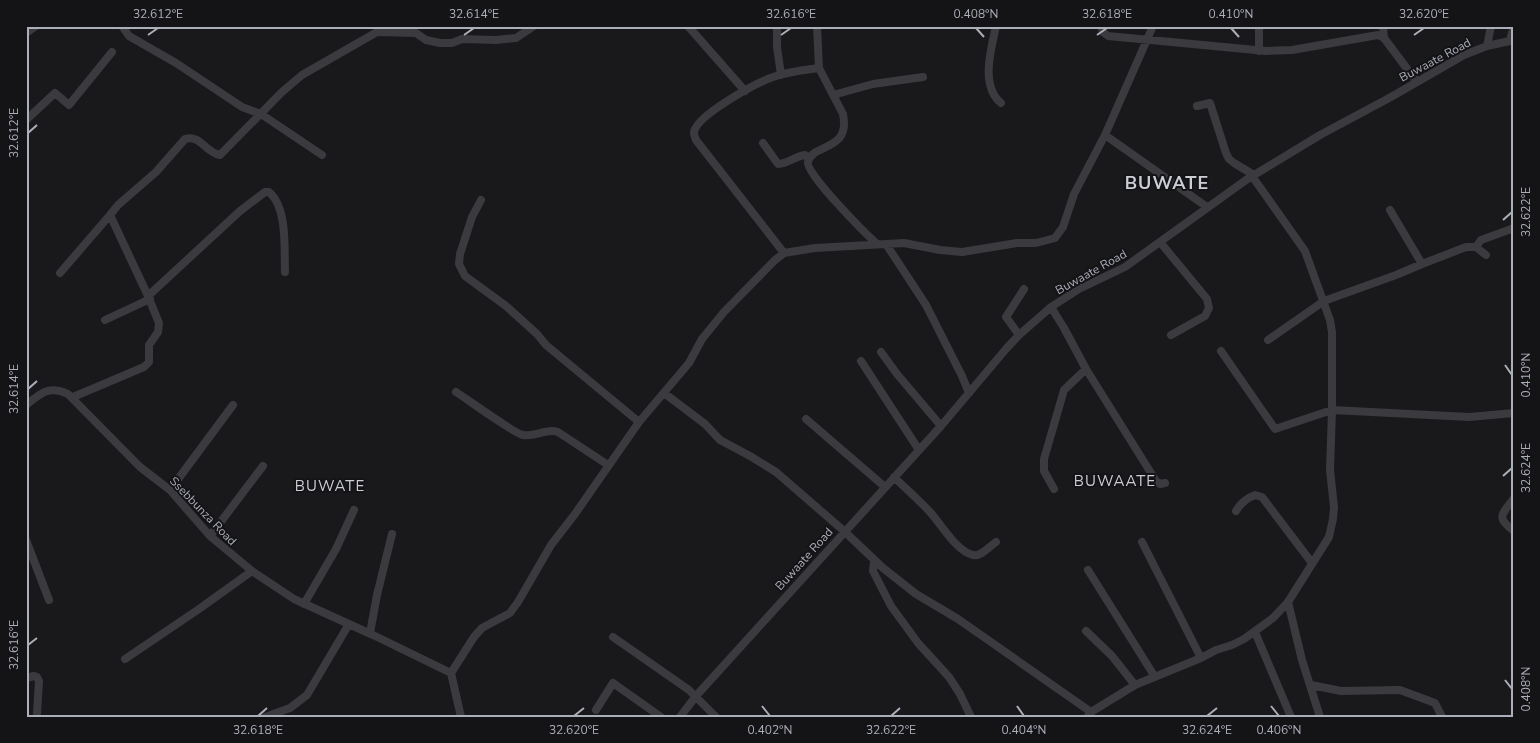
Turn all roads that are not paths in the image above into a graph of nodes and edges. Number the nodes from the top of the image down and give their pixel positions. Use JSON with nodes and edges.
{"nodes":[{"id":1,"x":36,"y":26,"type":"edge"},
{"id":2,"x":122,"y":26,"type":"edge"},
{"id":3,"x":534,"y":26,"type":"edge"},
{"id":4,"x":688,"y":26,"type":"edge"},
{"id":5,"x":777,"y":26,"type":"edge"},
{"id":6,"x":817,"y":26,"type":"edge"},
{"id":7,"x":996,"y":26,"type":"edge"},
{"id":8,"x":1100,"y":26,"type":"edge"},
{"id":9,"x":1153,"y":26,"type":"edge"},
{"id":10,"x":1260,"y":26,"type":"edge"},
{"id":11,"x":1383,"y":26,"type":"edge"},
{"id":12,"x":1491,"y":26,"type":"edge"},
{"id":13,"x":1514,"y":26,"type":"edge"},
{"id":14,"x":26,"y":32,"type":"edge"},
{"id":15,"x":1384,"y":38,"type":"junction"},
{"id":16,"x":1147,"y":40,"type":"junction"},
{"id":17,"x":1512,"y":40,"type":"edge"},
{"id":18,"x":1487,"y":46,"type":"junction"},
{"id":19,"x":1259,"y":51,"type":"junction"},
{"id":20,"x":112,"y":52,"type":"dead end"},
{"id":21,"x":819,"y":68,"type":"junction"},
{"id":22,"x":781,"y":75,"type":"junction"},
{"id":23,"x":923,"y":77,"type":"dead end"},
{"id":24,"x":1417,"y":82,"type":"junction"},
{"id":25,"x":745,"y":91,"type":"junction"},
{"id":26,"x":833,"y":95,"type":"junction"},
{"id":27,"x":1001,"y":103,"type":"dead end"},
{"id":28,"x":1197,"y":106,"type":"dead end"},
{"id":29,"x":261,"y":114,"type":"junction"},
{"id":30,"x":26,"y":120,"type":"edge"},
{"id":31,"x":1105,"y":134,"type":"junction"},
{"id":32,"x":762,"y":143,"type":"dead end"},
{"id":33,"x":322,"y":155,"type":"dead end"},
{"id":34,"x":809,"y":158,"type":"junction"},
{"id":35,"x":1253,"y":176,"type":"junction"},
{"id":36,"x":481,"y":200,"type":"dead end"},
{"id":37,"x":1207,"y":207,"type":"junction"},
{"id":38,"x":1390,"y":210,"type":"dead end"},
{"id":39,"x":110,"y":215,"type":"junction"},
{"id":40,"x":1514,"y":228,"type":"edge"},
{"id":41,"x":1160,"y":242,"type":"junction"},
{"id":42,"x":877,"y":244,"type":"junction"},
{"id":43,"x":886,"y":244,"type":"junction"},
{"id":44,"x":1476,"y":247,"type":"junction"},
{"id":45,"x":784,"y":253,"type":"junction"},
{"id":46,"x":1486,"y":255,"type":"dead end"},
{"id":47,"x":1422,"y":264,"type":"junction"},
{"id":48,"x":285,"y":272,"type":"dead end"},
{"id":49,"x":60,"y":273,"type":"dead end"},
{"id":50,"x":1024,"y":289,"type":"dead end"},
{"id":51,"x":149,"y":297,"type":"junction"},
{"id":52,"x":1324,"y":301,"type":"junction"},
{"id":53,"x":1051,"y":307,"type":"junction"},
{"id":54,"x":105,"y":320,"type":"dead end"},
{"id":55,"x":1019,"y":335,"type":"junction"},
{"id":56,"x":1171,"y":335,"type":"dead end"},
{"id":57,"x":1268,"y":340,"type":"dead end"},
{"id":58,"x":1221,"y":350,"type":"dead end"},
{"id":59,"x":881,"y":352,"type":"dead end"},
{"id":60,"x":860,"y":361,"type":"dead end"},
{"id":61,"x":1086,"y":369,"type":"junction"},
{"id":62,"x":456,"y":392,"type":"dead end"},
{"id":63,"x":664,"y":393,"type":"junction"},
{"id":64,"x":969,"y":393,"type":"junction"},
{"id":65,"x":73,"y":397,"type":"junction"},
{"id":66,"x":26,"y":405,"type":"edge"},
{"id":67,"x":233,"y":405,"type":"dead end"},
{"id":68,"x":1332,"y":410,"type":"junction"},
{"id":69,"x":1514,"y":413,"type":"edge"},
{"id":70,"x":806,"y":419,"type":"dead end"},
{"id":71,"x":639,"y":422,"type":"junction"},
{"id":72,"x":941,"y":426,"type":"junction"},
{"id":73,"x":919,"y":450,"type":"junction"},
{"id":74,"x":608,"y":465,"type":"junction"},
{"id":75,"x":263,"y":466,"type":"dead end"},
{"id":76,"x":894,"y":477,"type":"junction"},
{"id":77,"x":1165,"y":483,"type":"dead end"},
{"id":78,"x":885,"y":487,"type":"junction"},
{"id":79,"x":1054,"y":489,"type":"dead end"},
{"id":80,"x":170,"y":490,"type":"junction"},
{"id":81,"x":1514,"y":498,"type":"edge"},
{"id":82,"x":354,"y":510,"type":"dead end"},
{"id":83,"x":1236,"y":511,"type":"dead end"},
{"id":84,"x":844,"y":531,"type":"junction"},
{"id":85,"x":1514,"y":531,"type":"edge"},
{"id":86,"x":392,"y":534,"type":"dead end"},
{"id":87,"x":210,"y":536,"type":"junction"},
{"id":88,"x":26,"y":540,"type":"edge"},
{"id":89,"x":996,"y":542,"type":"dead end"},
{"id":90,"x":1142,"y":542,"type":"dead end"},
{"id":91,"x":874,"y":560,"type":"junction"},
{"id":92,"x":1312,"y":563,"type":"junction"},
{"id":93,"x":1088,"y":570,"type":"dead end"},
{"id":94,"x":252,"y":571,"type":"junction"},
{"id":95,"x":49,"y":600,"type":"dead end"},
{"id":96,"x":1288,"y":602,"type":"junction"},
{"id":97,"x":304,"y":604,"type":"junction"},
{"id":98,"x":349,"y":624,"type":"junction"},
{"id":99,"x":1086,"y":630,"type":"dead end"},
{"id":100,"x":1255,"y":632,"type":"junction"},
{"id":101,"x":370,"y":633,"type":"junction"},
{"id":102,"x":613,"y":637,"type":"dead end"},
{"id":103,"x":1201,"y":658,"type":"junction"},
{"id":104,"x":125,"y":659,"type":"dead end"},
{"id":105,"x":450,"y":673,"type":"junction"},
{"id":106,"x":1155,"y":677,"type":"junction"},
{"id":107,"x":26,"y":678,"type":"edge"},
{"id":108,"x":1135,"y":685,"type":"junction"},
{"id":109,"x":1311,"y":685,"type":"junction"},
{"id":110,"x":696,"y":696,"type":"junction"},
{"id":111,"x":596,"y":710,"type":"dead end"},
{"id":112,"x":37,"y":713,"type":"dead end"},
{"id":113,"x":1089,"y":714,"type":"edge"},
{"id":114,"x":265,"y":717,"type":"edge"},
{"id":115,"x":461,"y":717,"type":"edge"},
{"id":116,"x":661,"y":717,"type":"edge"},
{"id":117,"x":680,"y":717,"type":"edge"},
{"id":118,"x":716,"y":717,"type":"edge"},
{"id":119,"x":971,"y":717,"type":"edge"},
{"id":120,"x":1291,"y":717,"type":"edge"},
{"id":121,"x":1320,"y":717,"type":"edge"},
{"id":122,"x":1442,"y":717,"type":"edge"}],
"edges":[{"from":1,"to":14,"type":"street"},
{"from":2,"to":29,"type":"street"},
{"from":3,"to":29,"type":"street"},
{"from":4,"to":25,"type":"street"},
{"from":5,"to":22,"type":"street"},
{"from":6,"to":21,"type":"street"},
{"from":7,"to":27,"type":"street"},
{"from":8,"to":16,"type":"street"},
{"from":9,"to":16,"type":"street"},
{"from":10,"to":19,"type":"street"},
{"from":11,"to":15,"type":"street"},
{"from":12,"to":18,"type":"street"},
{"from":13,"to":17,"type":"street"},
{"from":15,"to":19,"type":"street"},
{"from":15,"to":24,"type":"street"},
{"from":16,"to":19,"type":"street"},
{"from":16,"to":31,"type":"street"},
{"from":17,"to":18,"type":"street","name":"Buwaate Road"},
{"from":18,"to":24,"type":"street","name":"Buwaate Road"},
{"from":20,"to":30,"type":"street"},
{"from":21,"to":22,"type":"street"},
{"from":21,"to":26,"type":"street"},
{"from":22,"to":25,"type":"street"},
{"from":23,"to":26,"type":"street"},
{"from":24,"to":35,"type":"street","name":"Buwaate Road"},
{"from":25,"to":45,"type":"street"},
{"from":26,"to":34,"type":"street"},
{"from":28,"to":35,"type":"street"},
{"from":29,"to":33,"type":"street"},
{"from":29,"to":39,"type":"street"},
{"from":31,"to":37,"type":"street"},
{"from":31,"to":43,"type":"street"},
{"from":32,"to":34,"type":"street"},
{"from":34,"to":42,"type":"street"},
{"from":35,"to":37,"type":"street","name":"Buwaate Road"},
{"from":35,"to":52,"type":"street"},
{"from":36,"to":71,"type":"street"},
{"from":37,"to":41,"type":"street","name":"Buwaate Road"},
{"from":38,"to":47,"type":"street"},
{"from":39,"to":49,"type":"street"},
{"from":39,"to":51,"type":"street"},
{"from":40,"to":44,"type":"street"},
{"from":41,"to":53,"type":"street","name":"Buwaate Road"},
{"from":41,"to":56,"type":"street"},
{"from":42,"to":43,"type":"street"},
{"from":42,"to":45,"type":"street"},
{"from":43,"to":64,"type":"street"},
{"from":44,"to":46,"type":"street"},
{"from":44,"to":47,"type":"street"},
{"from":45,"to":63,"type":"street"},
{"from":47,"to":52,"type":"street"},
{"from":48,"to":51,"type":"street"},
{"from":50,"to":55,"type":"street"},
{"from":51,"to":54,"type":"street"},
{"from":51,"to":65,"type":"street"},
{"from":52,"to":57,"type":"street"},
{"from":52,"to":68,"type":"street"},
{"from":53,"to":55,"type":"street","name":"Buwaate Road"},
{"from":53,"to":61,"type":"street"},
{"from":55,"to":64,"type":"street","name":"Buwaate Road"},
{"from":58,"to":68,"type":"street"},
{"from":59,"to":72,"type":"street"},
{"from":60,"to":73,"type":"street"},
{"from":61,"to":77,"type":"street"},
{"from":61,"to":79,"type":"street"},
{"from":62,"to":74,"type":"street"},
{"from":63,"to":71,"type":"street"},
{"from":63,"to":84,"type":"street"},
{"from":64,"to":72,"type":"street","name":"Buwaate Road"},
{"from":65,"to":66,"type":"street"},
{"from":65,"to":80,"type":"street","name":"Ssebbunza Road"},
{"from":67,"to":80,"type":"street"},
{"from":68,"to":69,"type":"street"},
{"from":68,"to":92,"type":"street"},
{"from":70,"to":78,"type":"street"},
{"from":71,"to":74,"type":"street"},
{"from":72,"to":73,"type":"street","name":"Buwaate Road"},
{"from":73,"to":76,"type":"street","name":"Buwaate Road"},
{"from":74,"to":105,"type":"street"},
{"from":75,"to":87,"type":"street"},
{"from":76,"to":78,"type":"street","name":"Buwaate Road"},
{"from":76,"to":89,"type":"street"},
{"from":78,"to":84,"type":"street","name":"Buwaate Road"},
{"from":80,"to":87,"type":"street","name":"Ssebbunza Road"},
{"from":81,"to":85,"type":"street"},
{"from":82,"to":97,"type":"street"},
{"from":83,"to":92,"type":"street"},
{"from":84,"to":91,"type":"street"},
{"from":84,"to":110,"type":"street","name":"Buwaate Road"},
{"from":86,"to":101,"type":"street"},
{"from":87,"to":94,"type":"street","name":"Ssebbunza Road"},
{"from":88,"to":95,"type":"street"},
{"from":90,"to":103,"type":"street"},
{"from":91,"to":113,"type":"street"},
{"from":91,"to":119,"type":"street"},
{"from":92,"to":96,"type":"street"},
{"from":93,"to":106,"type":"street"},
{"from":94,"to":97,"type":"street","name":"Ssebbunza Road"},
{"from":94,"to":104,"type":"street"},
{"from":96,"to":100,"type":"street"},
{"from":96,"to":109,"type":"street"},
{"from":97,"to":98,"type":"street","name":"Ssebbunza Road"},
{"from":98,"to":101,"type":"street","name":"Ssebbunza Road"},
{"from":98,"to":114,"type":"street"},
{"from":99,"to":108,"type":"street"},
{"from":100,"to":103,"type":"street"},
{"from":100,"to":120,"type":"street"},
{"from":101,"to":105,"type":"street","name":"Ssebbunza Road"},
{"from":102,"to":110,"type":"street"},
{"from":103,"to":106,"type":"street"},
{"from":105,"to":115,"type":"street"},
{"from":106,"to":108,"type":"street"},
{"from":107,"to":112,"type":"street"},
{"from":108,"to":113,"type":"street"},
{"from":109,"to":121,"type":"street"},
{"from":109,"to":122,"type":"street"},
{"from":110,"to":117,"type":"street","name":"Buwaate Road"},
{"from":110,"to":118,"type":"street"},
{"from":111,"to":116,"type":"street"}]}
